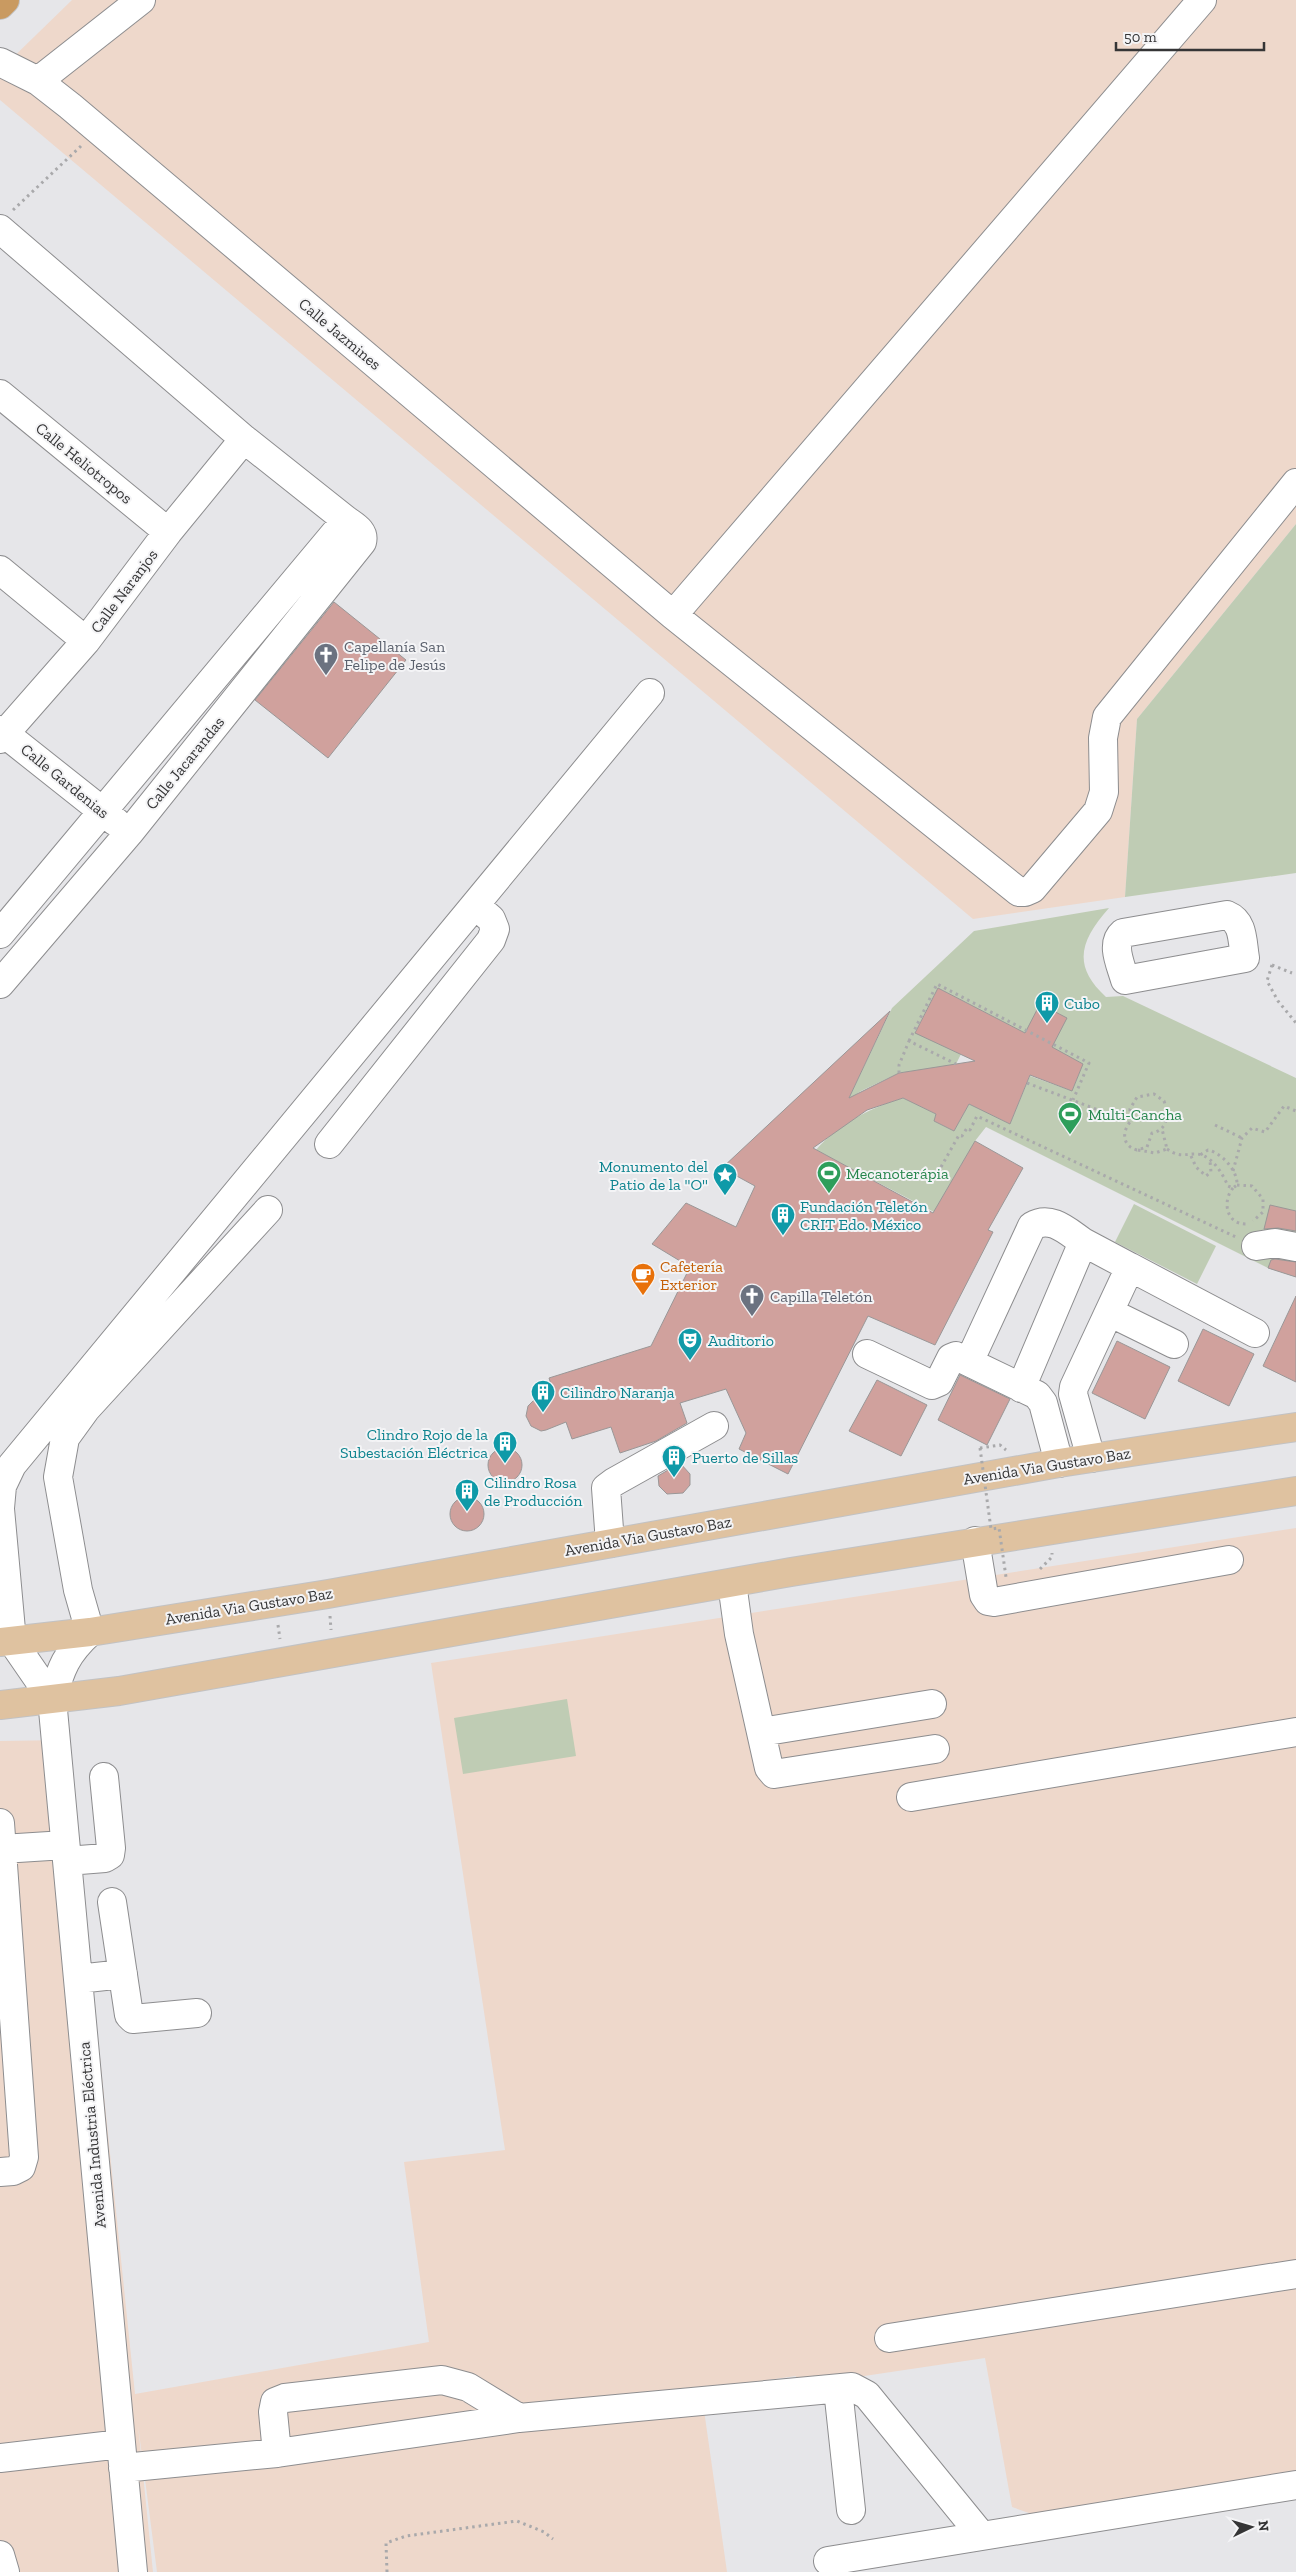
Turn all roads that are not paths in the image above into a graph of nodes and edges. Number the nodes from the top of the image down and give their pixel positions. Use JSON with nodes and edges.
{"nodes":[{"id":1,"x":6,"y":0,"type":"edge"},
{"id":2,"x":141,"y":0,"type":"edge"},
{"id":3,"x":1202,"y":0,"type":"edge"},
{"id":4,"x":0,"y":5,"type":"edge"},
{"id":5,"x":0,"y":62,"type":"edge"},
{"id":6,"x":38,"y":81,"type":"junction"},
{"id":7,"x":4,"y":223,"type":"edge"},
{"id":8,"x":0,"y":394,"type":"edge"},
{"id":9,"x":244,"y":439,"type":"junction"},
{"id":10,"x":1296,"y":482,"type":"edge"},
{"id":11,"x":355,"y":528,"type":"junction"},
{"id":12,"x":168,"y":532,"type":"junction"},
{"id":13,"x":0,"y":570,"type":"edge"},
{"id":14,"x":673,"y":615,"type":"junction"},
{"id":15,"x":86,"y":641,"type":"junction"},
{"id":16,"x":650,"y":693,"type":"dead end"},
{"id":17,"x":2,"y":734,"type":"edge"},
{"id":18,"x":102,"y":811,"type":"junction"},
{"id":19,"x":129,"y":833,"type":"junction"},
{"id":20,"x":475,"y":905,"type":"junction"},
{"id":21,"x":0,"y":934,"type":"edge"},
{"id":22,"x":0,"y":984,"type":"edge"},
{"id":23,"x":329,"y":1144,"type":"dead end"},
{"id":24,"x":268,"y":1210,"type":"dead end"},
{"id":25,"x":1083,"y":1242,"type":"junction"},
{"id":26,"x":1256,"y":1246,"type":"road end"},
{"id":27,"x":1296,"y":1247,"type":"edge"},
{"id":28,"x":1130,"y":1267,"type":"junction"},
{"id":29,"x":1111,"y":1313,"type":"junction"},
{"id":30,"x":1255,"y":1333,"type":"dead end"},
{"id":31,"x":1174,"y":1344,"type":"dead end"},
{"id":32,"x":866,"y":1354,"type":"dead end"},
{"id":33,"x":969,"y":1362,"type":"junction"},
{"id":34,"x":1021,"y":1388,"type":"junction"},
{"id":35,"x":714,"y":1426,"type":"dead end"},
{"id":36,"x":1296,"y":1428,"type":"edge"},
{"id":37,"x":1092,"y":1458,"type":"junction"},
{"id":38,"x":1059,"y":1463,"type":"junction"},
{"id":39,"x":1296,"y":1491,"type":"edge"},
{"id":40,"x":0,"y":1508,"type":"edge"},
{"id":41,"x":975,"y":1541,"type":"junction"},
{"id":42,"x":610,"y":1543,"type":"junction"},
{"id":43,"x":1229,"y":1560,"type":"dead end"},
{"id":44,"x":732,"y":1582,"type":"junction"},
{"id":45,"x":90,"y":1632,"type":"junction"},
{"id":46,"x":6,"y":1642,"type":"edge"},
{"id":47,"x":52,"y":1699,"type":"junction"},
{"id":48,"x":932,"y":1704,"type":"dead end"},
{"id":49,"x":0,"y":1705,"type":"edge"},
{"id":50,"x":761,"y":1732,"type":"junction"},
{"id":51,"x":1296,"y":1732,"type":"edge"},
{"id":52,"x":935,"y":1749,"type":"dead end"},
{"id":53,"x":104,"y":1777,"type":"dead end"},
{"id":54,"x":911,"y":1798,"type":"dead end"},
{"id":55,"x":1,"y":1836,"type":"edge"},
{"id":56,"x":66,"y":1853,"type":"junction"},
{"id":57,"x":112,"y":1902,"type":"dead end"},
{"id":58,"x":123,"y":1974,"type":"junction"},
{"id":59,"x":78,"y":1979,"type":"junction"},
{"id":60,"x":197,"y":2013,"type":"dead end"},
{"id":61,"x":0,"y":2172,"type":"edge"},
{"id":62,"x":1296,"y":2274,"type":"edge"},
{"id":63,"x":889,"y":2338,"type":"dead end"},
{"id":64,"x":838,"y":2389,"type":"junction"},
{"id":65,"x":519,"y":2418,"type":"junction"},
{"id":66,"x":277,"y":2454,"type":"junction"},
{"id":67,"x":122,"y":2456,"type":"junction"},
{"id":68,"x":0,"y":2458,"type":"edge"},
{"id":69,"x":1296,"y":2485,"type":"edge"},
{"id":70,"x":851,"y":2510,"type":"dead end"},
{"id":71,"x":981,"y":2535,"type":"junction"},
{"id":72,"x":0,"y":2555,"type":"edge"},
{"id":73,"x":828,"y":2561,"type":"dead end"},
{"id":74,"x":5,"y":2572,"type":"edge"},
{"id":75,"x":133,"y":2572,"type":"edge"}],
"edges":[{"from":1,"to":4,"type":"highway"},
{"from":2,"to":6,"type":"street"},
{"from":3,"to":14,"type":"street"},
{"from":5,"to":6,"type":"street","name":"Calle Jazmines"},
{"from":6,"to":14,"type":"street","name":"Calle Jazmines"},
{"from":7,"to":9,"type":"street"},
{"from":8,"to":12,"type":"street","name":"Calle Heliotropos"},
{"from":9,"to":11,"type":"street"},
{"from":9,"to":12,"type":"street","name":"Calle Naranjos"},
{"from":10,"to":14,"type":"street","name":"Calle Jazmines"},
{"from":11,"to":18,"type":"street","name":"Calle Jacarandas"},
{"from":11,"to":19,"type":"street","name":"Calle Jacarandas"},
{"from":12,"to":15,"type":"street","name":"Calle Naranjos"},
{"from":13,"to":15,"type":"street"},
{"from":15,"to":17,"type":"street","name":"Calle Naranjos"},
{"from":16,"to":20,"type":"street"},
{"from":17,"to":18,"type":"street","name":"Calle Gardenias"},
{"from":18,"to":19,"type":"street","name":"Calle Gardenias"},
{"from":18,"to":21,"type":"street","name":"Calle Jacarandas"},
{"from":19,"to":22,"type":"street","name":"Calle Jacarandas"},
{"from":20,"to":23,"type":"street"},
{"from":20,"to":40,"type":"street"},
{"from":24,"to":45,"type":"street"},
{"from":25,"to":28,"type":"street"},
{"from":25,"to":33,"type":"street"},
{"from":25,"to":34,"type":"street"},
{"from":26,"to":27,"type":"street"},
{"from":28,"to":29,"type":"street"},
{"from":28,"to":30,"type":"street"},
{"from":29,"to":31,"type":"street"},
{"from":29,"to":37,"type":"street"},
{"from":32,"to":33,"type":"street"},
{"from":33,"to":34,"type":"street"},
{"from":34,"to":38,"type":"street"},
{"from":35,"to":42,"type":"street"},
{"from":36,"to":37,"type":"main road","name":"Avenida Via Gustavo Baz"},
{"from":37,"to":38,"type":"main road","name":"Avenida Via Gustavo Baz"},
{"from":38,"to":42,"type":"main road","name":"Avenida Via Gustavo Baz"},
{"from":39,"to":41,"type":"main road"},
{"from":40,"to":46,"type":"street"},
{"from":41,"to":43,"type":"street"},
{"from":41,"to":44,"type":"main road"},
{"from":42,"to":45,"type":"main road","name":"Avenida Via Gustavo Baz"},
{"from":44,"to":47,"type":"main road"},
{"from":44,"to":50,"type":"street"},
{"from":45,"to":46,"type":"main road","name":"Avenida Via Gustavo Baz"},
{"from":45,"to":47,"type":"street","name":"Avenida Industria Eléctrica"},
{"from":46,"to":47,"type":"street","name":"Avenida Industria Eléctrica"},
{"from":47,"to":49,"type":"main road"},
{"from":47,"to":56,"type":"street","name":"Avenida Industria Eléctrica"},
{"from":48,"to":50,"type":"street"},
{"from":50,"to":52,"type":"street"},
{"from":51,"to":54,"type":"street"},
{"from":53,"to":56,"type":"street"},
{"from":55,"to":56,"type":"street"},
{"from":55,"to":61,"type":"street"},
{"from":56,"to":59,"type":"street","name":"Avenida Industria Eléctrica"},
{"from":57,"to":58,"type":"street"},
{"from":58,"to":59,"type":"street"},
{"from":58,"to":60,"type":"street"},
{"from":59,"to":67,"type":"street","name":"Avenida Industria Eléctrica"},
{"from":62,"to":63,"type":"street"},
{"from":64,"to":65,"type":"street"},
{"from":64,"to":70,"type":"street"},
{"from":64,"to":71,"type":"street"},
{"from":65,"to":66,"type":"street"},
{"from":65,"to":66,"type":"street"},
{"from":66,"to":67,"type":"street"},
{"from":67,"to":68,"type":"street"},
{"from":67,"to":75,"type":"street","name":"Avenida Industria Eléctrica"},
{"from":69,"to":71,"type":"street"},
{"from":71,"to":73,"type":"street"},
{"from":72,"to":74,"type":"street"}]}
